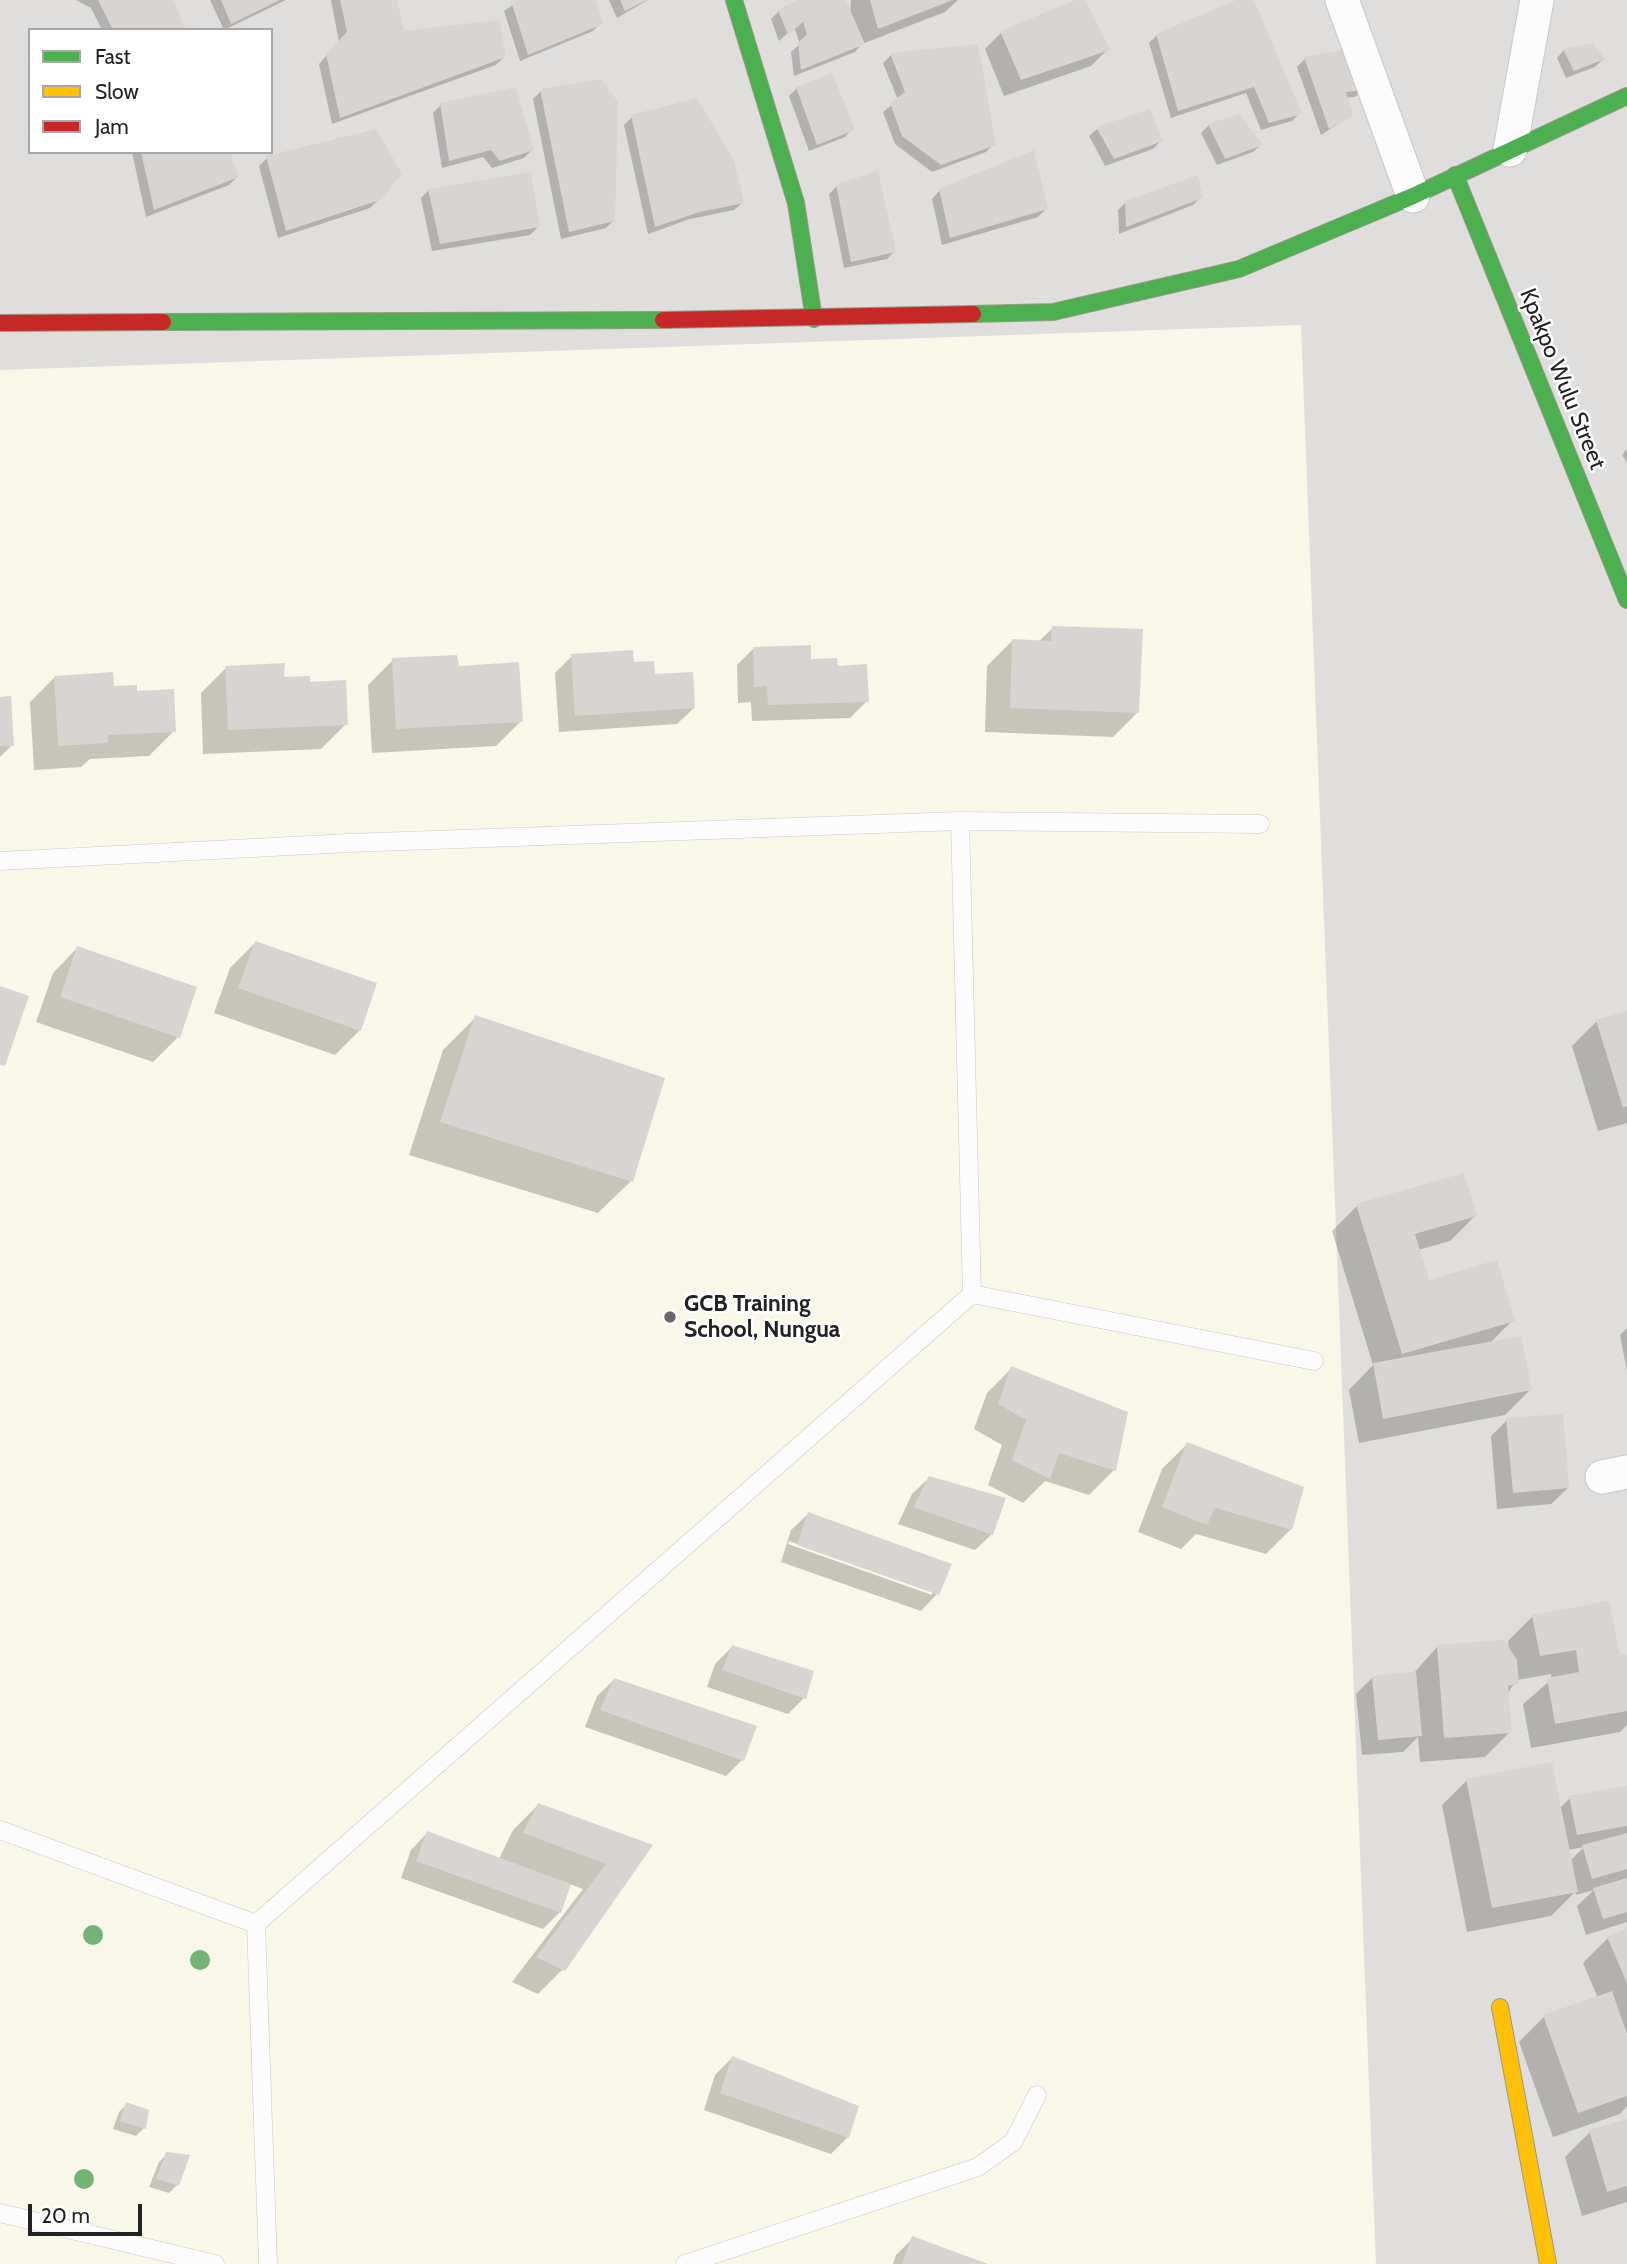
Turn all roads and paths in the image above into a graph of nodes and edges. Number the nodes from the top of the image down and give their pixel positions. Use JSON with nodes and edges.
{"nodes":[{"id":1,"x":734,"y":0,"type":"edge"},
{"id":2,"x":1342,"y":0,"type":"edge"},
{"id":3,"x":1537,"y":0,"type":"edge"},
{"id":4,"x":1627,"y":96,"type":"edge"},
{"id":5,"x":1510,"y":150,"type":"junction"},
{"id":6,"x":1455,"y":175,"type":"junction"},
{"id":7,"x":1413,"y":196,"type":"junction"},
{"id":8,"x":814,"y":319,"type":"junction"},
{"id":9,"x":0,"y":323,"type":"edge"},
{"id":10,"x":1627,"y":600,"type":"edge"},
{"id":11,"x":960,"y":821,"type":"junction"},
{"id":12,"x":1260,"y":824,"type":"dead end"},
{"id":13,"x":0,"y":861,"type":"edge"},
{"id":14,"x":972,"y":1294,"type":"junction"},
{"id":15,"x":1314,"y":1361,"type":"dead end"},
{"id":16,"x":0,"y":1830,"type":"edge"},
{"id":17,"x":256,"y":1924,"type":"junction"},
{"id":18,"x":1500,"y":2007,"type":"dead end"},
{"id":19,"x":1037,"y":2095,"type":"dead end"},
{"id":20,"x":0,"y":2213,"type":"edge"},
{"id":21,"x":215,"y":2264,"type":"edge"},
{"id":22,"x":268,"y":2264,"type":"edge"},
{"id":23,"x":685,"y":2264,"type":"edge"},
{"id":24,"x":1548,"y":2264,"type":"edge"}],
"edges":[{"from":1,"to":8,"type":"street"},
{"from":2,"to":7,"type":"street"},
{"from":3,"to":5,"type":"street"},
{"from":4,"to":5,"type":"street"},
{"from":5,"to":6,"type":"street"},
{"from":6,"to":7,"type":"street"},
{"from":6,"to":10,"type":"street","name":"Kpakpo Wulu Street"},
{"from":7,"to":8,"type":"street"},
{"from":8,"to":9,"type":"street"},
{"from":11,"to":12,"type":"lane"},
{"from":11,"to":13,"type":"lane"},
{"from":11,"to":14,"type":"lane"},
{"from":14,"to":15,"type":"lane"},
{"from":14,"to":17,"type":"lane"},
{"from":16,"to":17,"type":"lane"},
{"from":17,"to":22,"type":"lane"},
{"from":18,"to":24,"type":"street"},
{"from":19,"to":23,"type":"lane"},
{"from":20,"to":21,"type":"lane"}]}
